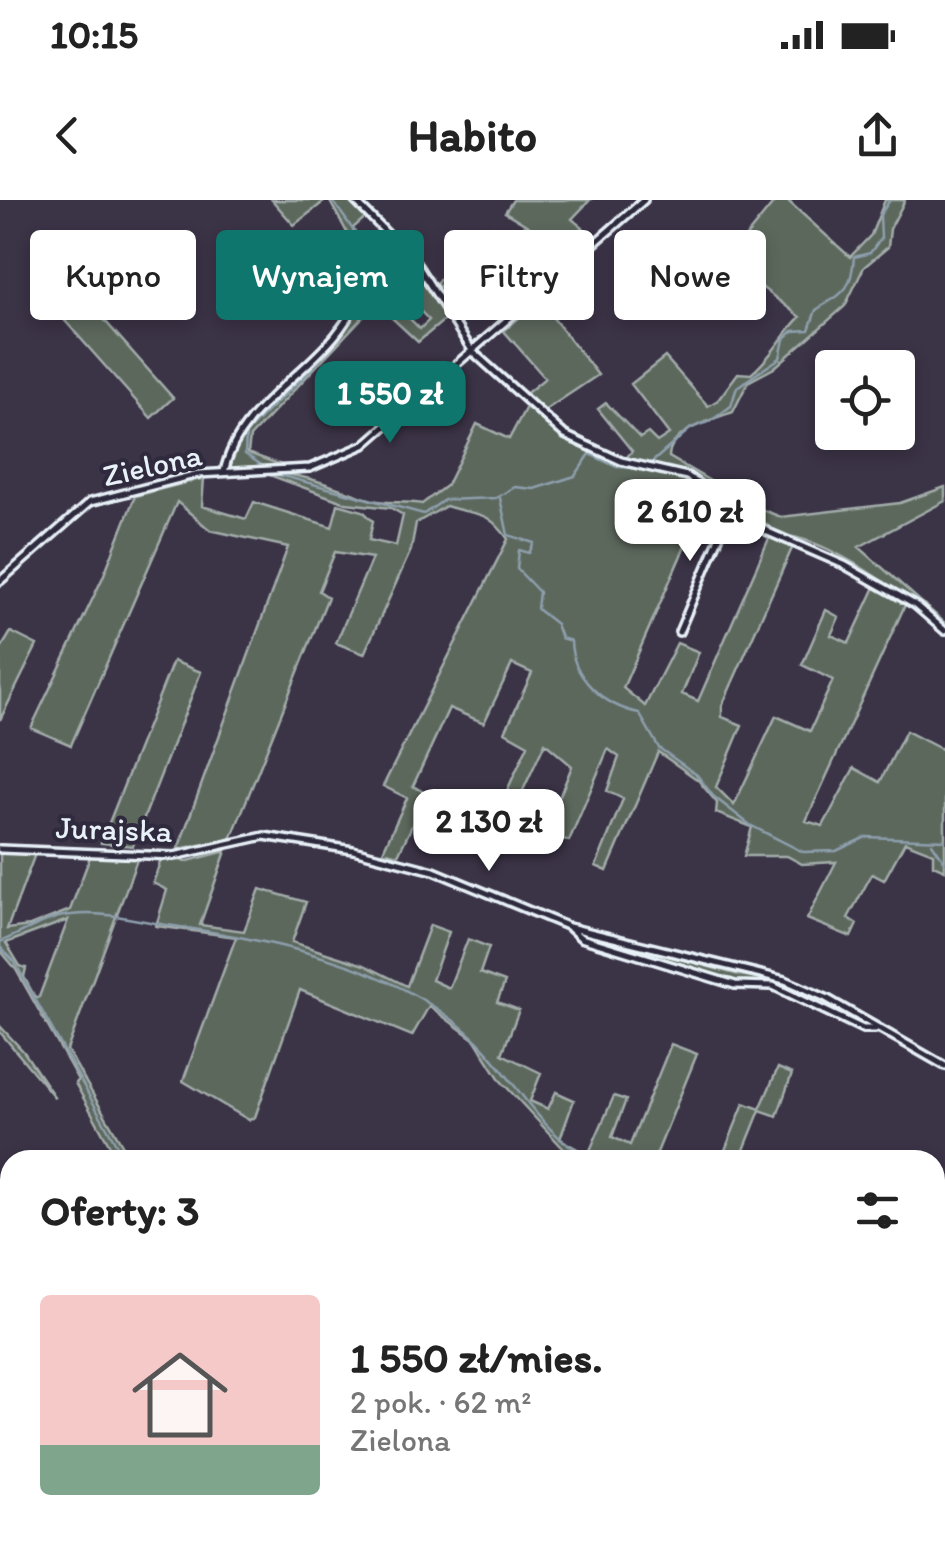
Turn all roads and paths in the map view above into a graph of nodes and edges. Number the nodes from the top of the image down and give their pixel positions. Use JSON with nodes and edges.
{"nodes":[{"id":1,"x":354,"y":200,"type":"edge"},
{"id":2,"x":644,"y":200,"type":"edge"},
{"id":3,"x":346,"y":320,"type":"edge"},
{"id":4,"x":473,"y":352,"type":"junction"},
{"id":5,"x":224,"y":472,"type":"junction"},
{"id":6,"x":732,"y":507,"type":"junction"},
{"id":7,"x":0,"y":581,"type":"edge"},
{"id":8,"x":945,"y":631,"type":"edge"},
{"id":9,"x":679,"y":632,"type":"dead end"},
{"id":10,"x":0,"y":849,"type":"edge"},
{"id":11,"x":569,"y":927,"type":"junction"},
{"id":12,"x":878,"y":1029,"type":"junction"},
{"id":13,"x":945,"y":1066,"type":"edge"}],
"edges":[{"from":1,"to":4,"type":"street"},
{"from":2,"to":4,"type":"street","name":"Zielona"},
{"from":3,"to":5,"type":"street","name":"Zielona"},
{"from":4,"to":5,"type":"street","name":"Zielona"},
{"from":4,"to":6,"type":"street"},
{"from":5,"to":7,"type":"street","name":"Zielona"},
{"from":6,"to":8,"type":"street"},
{"from":6,"to":9,"type":"street"},
{"from":10,"to":11,"type":"street","name":"Jurajska"},
{"from":11,"to":12,"type":"street","name":"Jurajska"},
{"from":11,"to":12,"type":"street","name":"Jurajska"},
{"from":12,"to":13,"type":"street","name":"Jurajska"}]}
